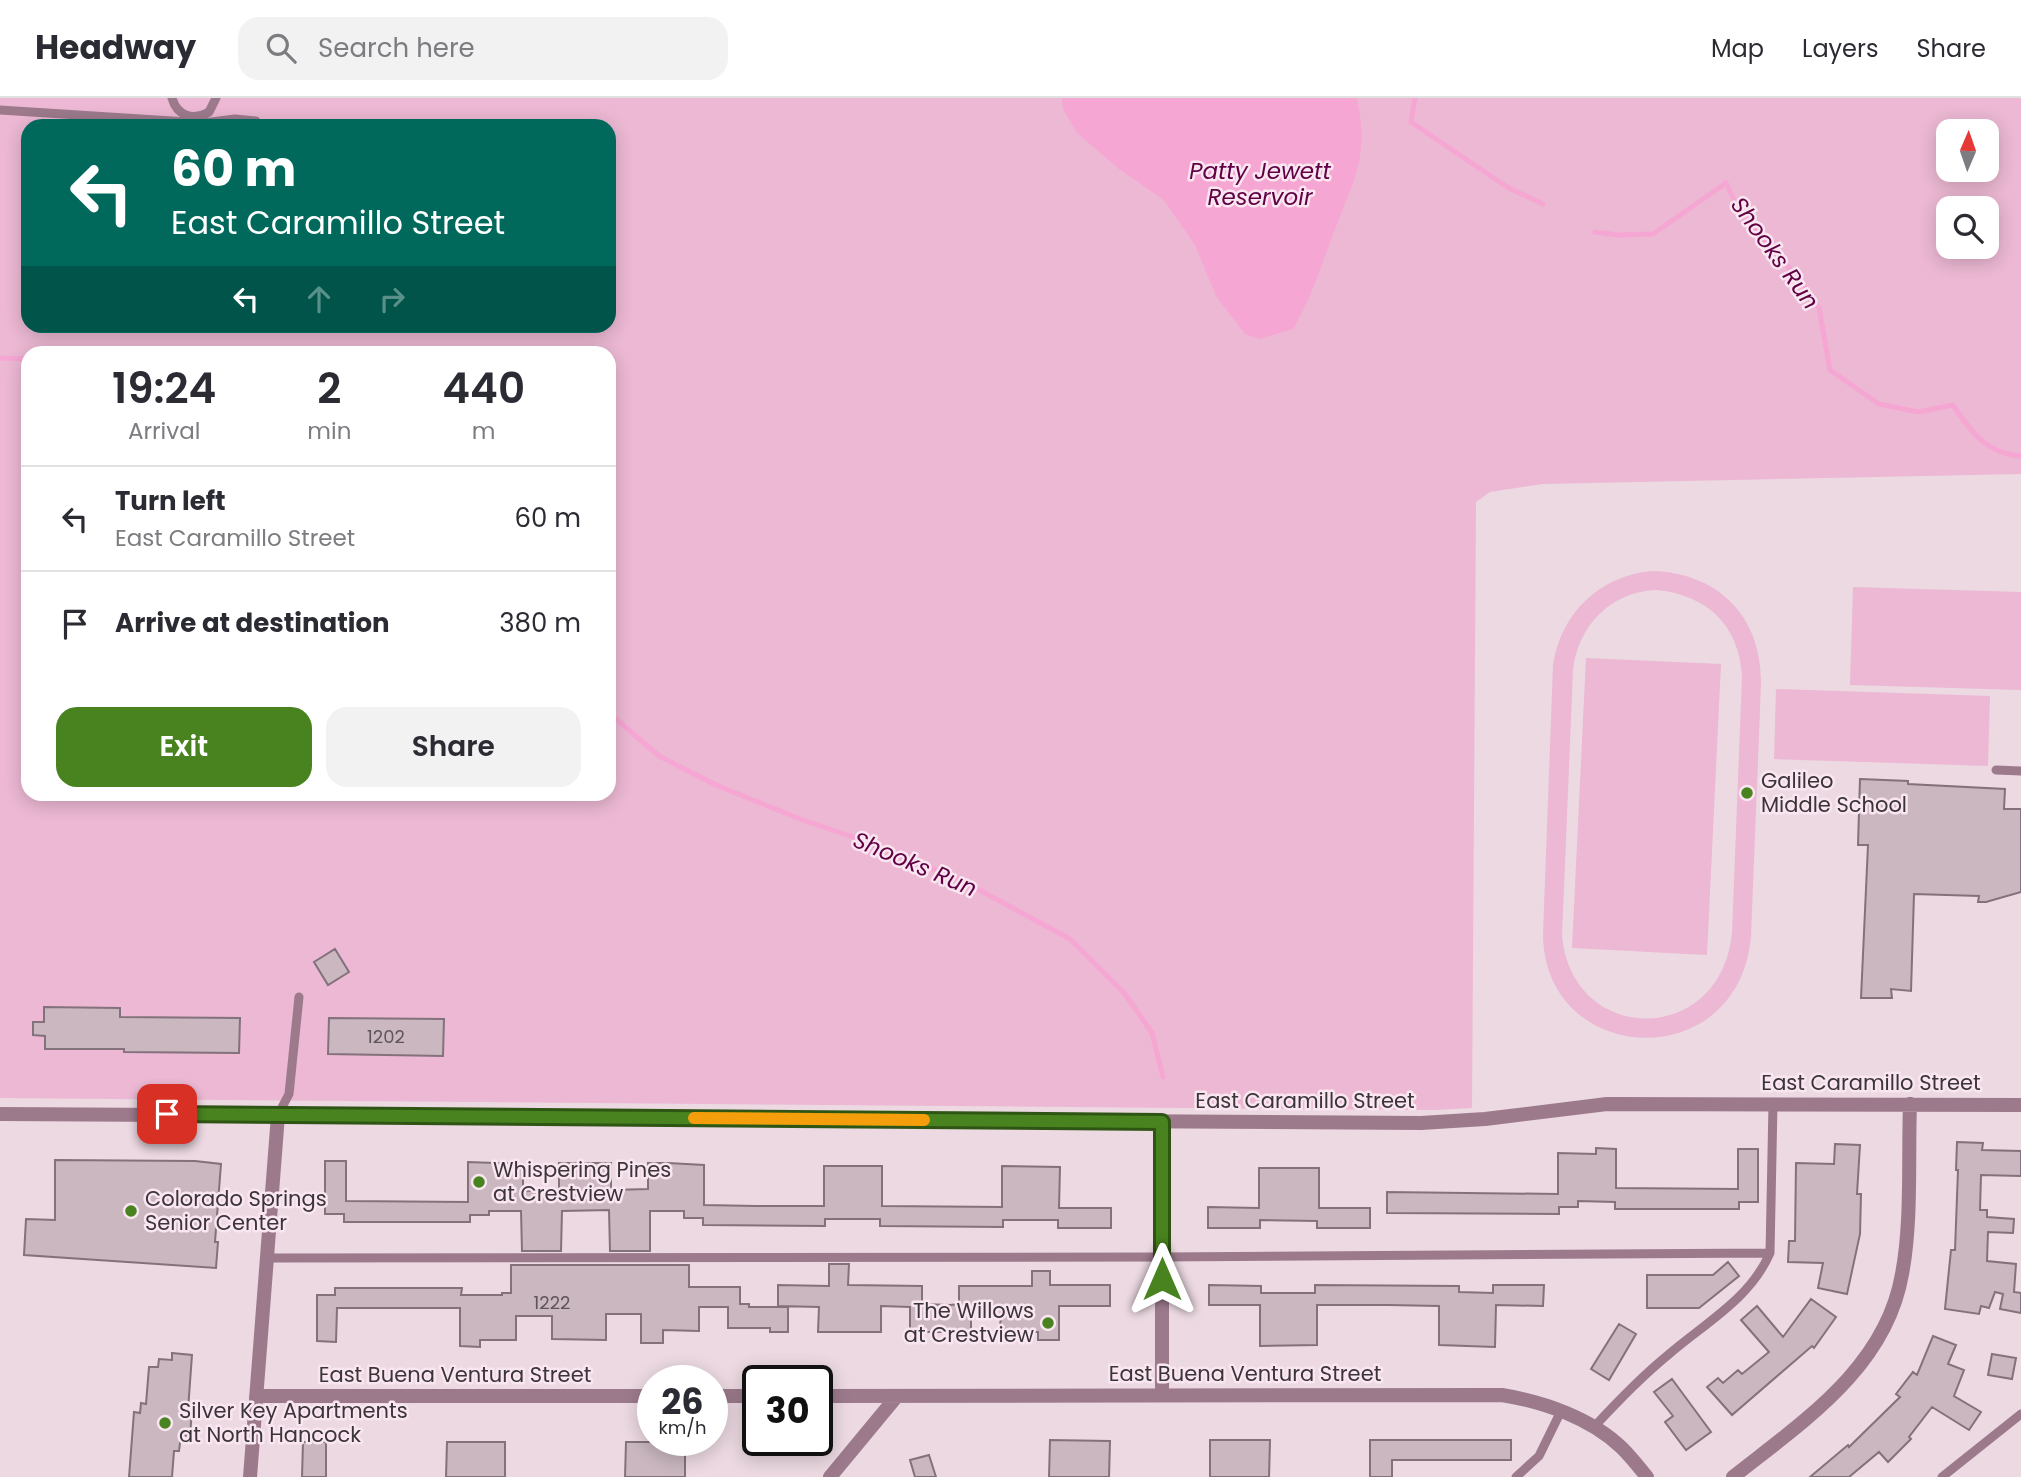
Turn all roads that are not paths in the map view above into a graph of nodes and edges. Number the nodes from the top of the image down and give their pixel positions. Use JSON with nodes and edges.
{"nodes":[{"id":1,"x":172,"y":98,"type":"edge"},
{"id":2,"x":216,"y":98,"type":"edge"},
{"id":3,"x":0,"y":110,"type":"edge"},
{"id":4,"x":173,"y":119,"type":"edge"},
{"id":5,"x":190,"y":119,"type":"edge"},
{"id":6,"x":194,"y":119,"type":"edge"},
{"id":7,"x":1996,"y":770,"type":"dead end"},
{"id":8,"x":2021,"y":771,"type":"edge"},
{"id":9,"x":299,"y":997,"type":"dead end"},
{"id":10,"x":1773,"y":1104,"type":"junction"},
{"id":11,"x":1910,"y":1104,"type":"junction"},
{"id":12,"x":2021,"y":1105,"type":"edge"},
{"id":13,"x":0,"y":1114,"type":"edge"},
{"id":14,"x":278,"y":1115,"type":"junction"},
{"id":15,"x":1162,"y":1122,"type":"junction"},
{"id":16,"x":1770,"y":1253,"type":"junction"},
{"id":17,"x":1162,"y":1257,"type":"junction"},
{"id":18,"x":268,"y":1258,"type":"junction"},
{"id":19,"x":1162,"y":1395,"type":"junction"},
{"id":20,"x":256,"y":1396,"type":"junction"},
{"id":21,"x":637,"y":1396,"type":"edge"},
{"id":22,"x":833,"y":1396,"type":"edge"},
{"id":23,"x":897,"y":1396,"type":"junction"},
{"id":24,"x":1561,"y":1411,"type":"junction"},
{"id":25,"x":2021,"y":1413,"type":"edge"},
{"id":26,"x":1594,"y":1427,"type":"junction"},
{"id":27,"x":250,"y":1477,"type":"edge"},
{"id":28,"x":830,"y":1477,"type":"edge"},
{"id":29,"x":1516,"y":1477,"type":"edge"},
{"id":30,"x":1647,"y":1477,"type":"edge"},
{"id":31,"x":1732,"y":1477,"type":"edge"},
{"id":32,"x":1942,"y":1477,"type":"edge"}],
"edges":[{"from":1,"to":5,"type":"lane"},
{"from":2,"to":6,"type":"lane"},
{"from":3,"to":4,"type":"lane"},
{"from":7,"to":8,"type":"lane"},
{"from":9,"to":14,"type":"lane"},
{"from":10,"to":11,"type":"street","name":"East Caramillo Street"},
{"from":10,"to":15,"type":"street","name":"East Caramillo Street"},
{"from":10,"to":16,"type":"lane"},
{"from":11,"to":12,"type":"street","name":"East Caramillo Street"},
{"from":11,"to":31,"type":"street"},
{"from":13,"to":14,"type":"street","name":"East Caramillo Street"},
{"from":14,"to":15,"type":"street","name":"East Caramillo Street"},
{"from":14,"to":18,"type":"street"},
{"from":15,"to":17,"type":"street"},
{"from":16,"to":17,"type":"lane"},
{"from":16,"to":26,"type":"lane"},
{"from":17,"to":18,"type":"lane"},
{"from":17,"to":19,"type":"street"},
{"from":18,"to":20,"type":"street"},
{"from":19,"to":23,"type":"street","name":"East Buena Ventura Street"},
{"from":19,"to":24,"type":"street","name":"East Buena Ventura Street"},
{"from":20,"to":21,"type":"street","name":"East Buena Ventura Street"},
{"from":20,"to":27,"type":"street"},
{"from":22,"to":23,"type":"street","name":"East Buena Ventura Street"},
{"from":23,"to":28,"type":"street"},
{"from":24,"to":26,"type":"street","name":"East Buena Ventura Street"},
{"from":24,"to":29,"type":"lane"},
{"from":25,"to":32,"type":"lane"},
{"from":26,"to":30,"type":"street","name":"East Buena Ventura Street"}]}
